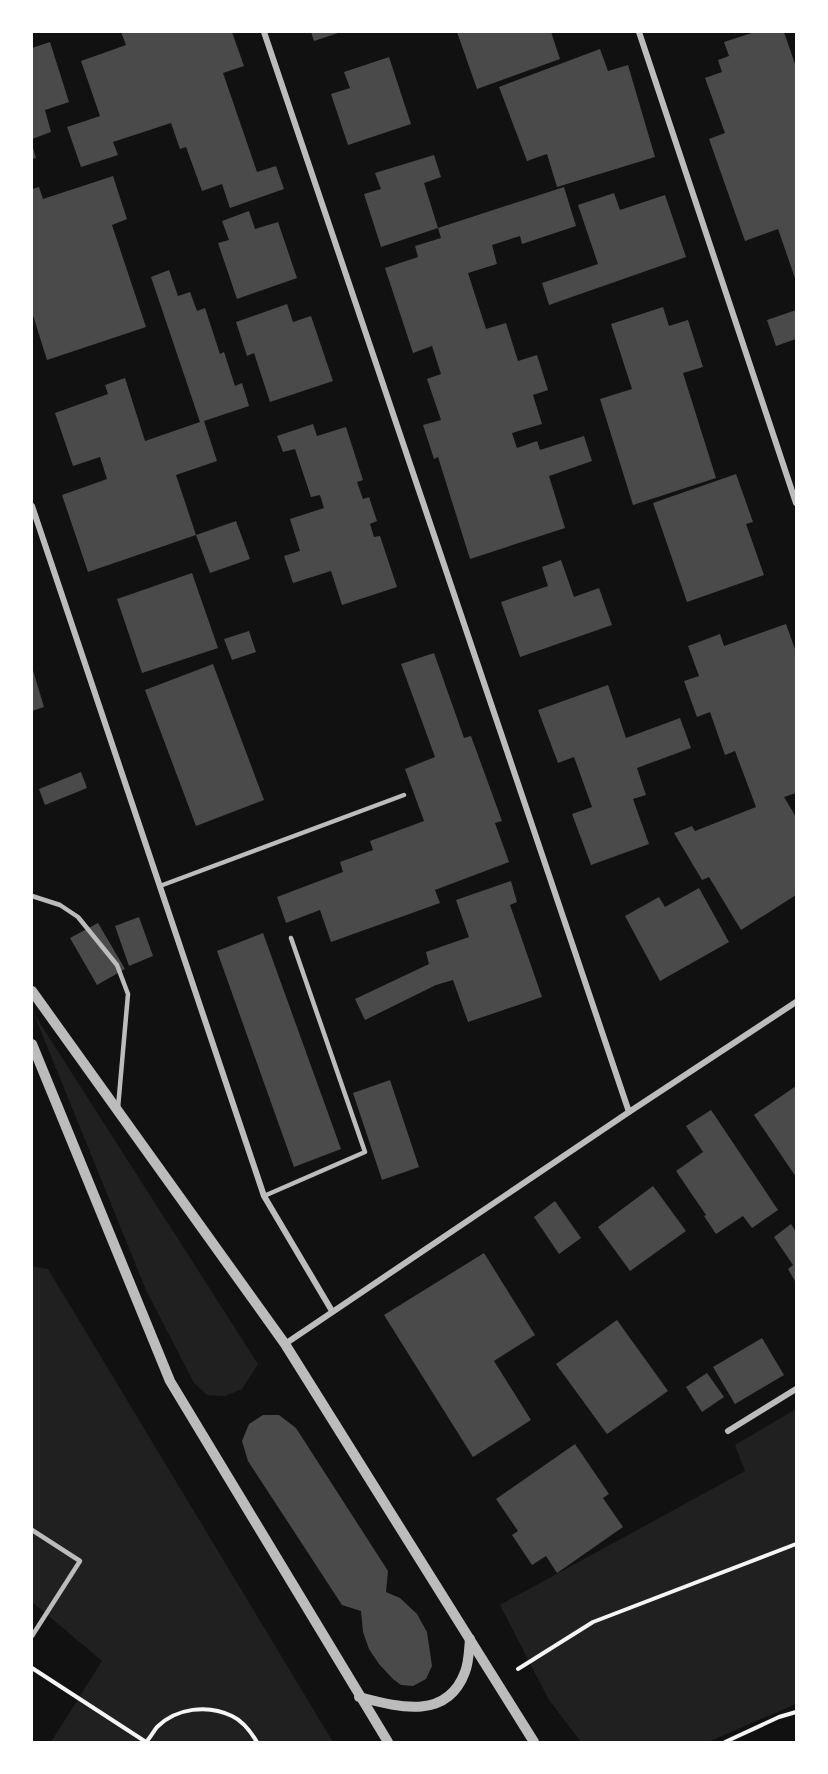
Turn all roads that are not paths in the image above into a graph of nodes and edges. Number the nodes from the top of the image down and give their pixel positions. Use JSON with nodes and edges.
{"nodes":[{"id":1,"x":264,"y":32,"type":"edge"},
{"id":2,"x":639,"y":32,"type":"edge"},
{"id":3,"x":796,"y":503,"type":"edge"},
{"id":4,"x":32,"y":506,"type":"edge"},
{"id":5,"x":404,"y":795,"type":"dead end"},
{"id":6,"x":160,"y":886,"type":"junction"},
{"id":7,"x":32,"y":897,"type":"edge"},
{"id":8,"x":291,"y":938,"type":"dead end"},
{"id":9,"x":32,"y":991,"type":"edge"},
{"id":10,"x":796,"y":1002,"type":"edge"},
{"id":11,"x":32,"y":1044,"type":"edge"},
{"id":12,"x":118,"y":1112,"type":"junction"},
{"id":13,"x":628,"y":1112,"type":"junction"},
{"id":14,"x":264,"y":1196,"type":"junction"},
{"id":15,"x":332,"y":1311,"type":"junction"},
{"id":16,"x":285,"y":1344,"type":"junction"},
{"id":17,"x":796,"y":1389,"type":"edge"},
{"id":18,"x":728,"y":1431,"type":"dead end"},
{"id":19,"x":32,"y":1530,"type":"edge"},
{"id":20,"x":32,"y":1636,"type":"edge"},
{"id":21,"x":470,"y":1639,"type":"junction"},
{"id":22,"x":359,"y":1697,"type":"junction"},
{"id":23,"x":388,"y":1743,"type":"edge"},
{"id":24,"x":534,"y":1743,"type":"edge"}],
"edges":[{"from":1,"to":13,"type":"street"},
{"from":2,"to":3,"type":"street"},
{"from":4,"to":6,"type":"street"},
{"from":5,"to":6,"type":"lane"},
{"from":6,"to":14,"type":"street"},
{"from":7,"to":12,"type":"lane"},
{"from":8,"to":14,"type":"lane"},
{"from":9,"to":12,"type":"street"},
{"from":10,"to":13,"type":"street"},
{"from":11,"to":22,"type":"street"},
{"from":12,"to":16,"type":"street"},
{"from":13,"to":15,"type":"street"},
{"from":14,"to":15,"type":"street"},
{"from":15,"to":16,"type":"street"},
{"from":16,"to":21,"type":"street"},
{"from":17,"to":18,"type":"street"},
{"from":19,"to":20,"type":"lane"},
{"from":21,"to":22,"type":"street"},
{"from":21,"to":24,"type":"street"},
{"from":22,"to":23,"type":"street"}]}
